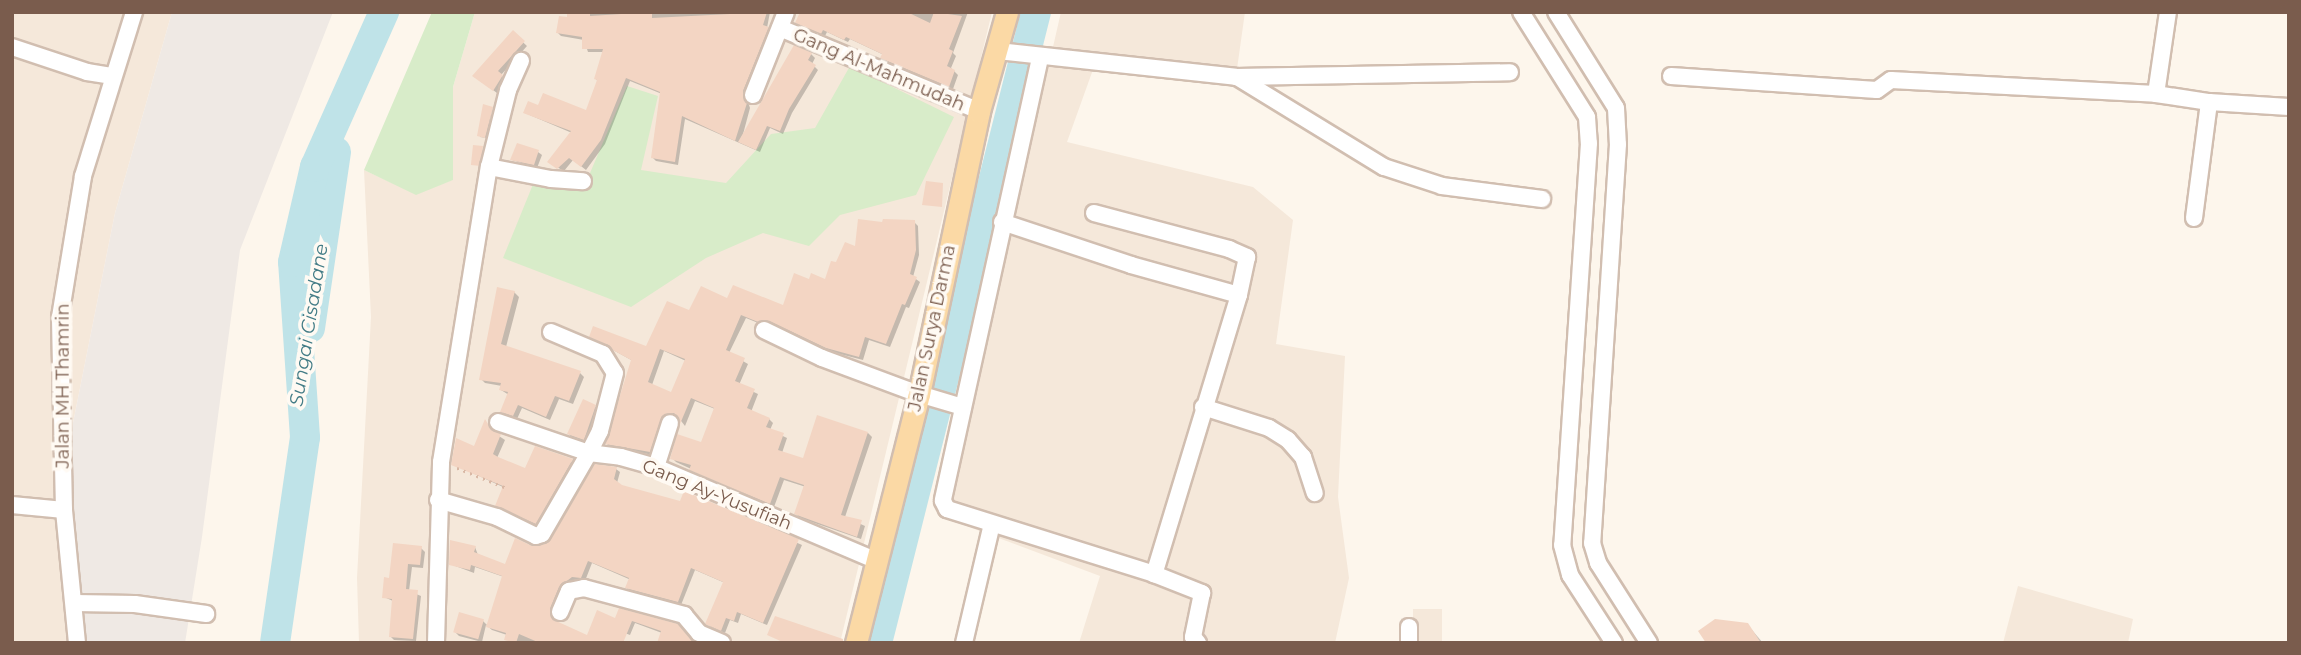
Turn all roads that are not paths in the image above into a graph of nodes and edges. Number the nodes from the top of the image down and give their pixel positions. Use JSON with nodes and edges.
{"nodes":[{"id":1,"x":134,"y":12,"type":"edge"},
{"id":2,"x":786,"y":12,"type":"edge"},
{"id":3,"x":1007,"y":12,"type":"edge"},
{"id":4,"x":1521,"y":12,"type":"edge"},
{"id":5,"x":1556,"y":12,"type":"edge"},
{"id":6,"x":2168,"y":12,"type":"edge"},
{"id":7,"x":780,"y":29,"type":"junction"},
{"id":8,"x":12,"y":47,"type":"edge"},
{"id":9,"x":1002,"y":52,"type":"junction"},
{"id":10,"x":1037,"y":57,"type":"junction"},
{"id":11,"x":521,"y":61,"type":"dead end"},
{"id":12,"x":1510,"y":72,"type":"dead end"},
{"id":13,"x":113,"y":76,"type":"junction"},
{"id":14,"x":1236,"y":76,"type":"junction"},
{"id":15,"x":1671,"y":76,"type":"dead end"},
{"id":16,"x":2156,"y":94,"type":"junction"},
{"id":17,"x":752,"y":95,"type":"dead end"},
{"id":18,"x":2209,"y":102,"type":"junction"},
{"id":19,"x":2289,"y":107,"type":"edge"},
{"id":20,"x":979,"y":111,"type":"junction"},
{"id":21,"x":489,"y":167,"type":"junction"},
{"id":22,"x":583,"y":181,"type":"dead end"},
{"id":23,"x":1542,"y":199,"type":"dead end"},
{"id":24,"x":1094,"y":213,"type":"dead end"},
{"id":25,"x":2194,"y":218,"type":"dead end"},
{"id":26,"x":1002,"y":222,"type":"junction"},
{"id":27,"x":1240,"y":295,"type":"junction"},
{"id":28,"x":1578,"y":307,"type":"junction"},
{"id":29,"x":1607,"y":309,"type":"junction"},
{"id":30,"x":764,"y":330,"type":"dead end"},
{"id":31,"x":551,"y":332,"type":"dead end"},
{"id":32,"x":1576,"y":332,"type":"junction"},
{"id":33,"x":1605,"y":334,"type":"junction"},
{"id":34,"x":924,"y":396,"type":"junction"},
{"id":35,"x":957,"y":405,"type":"junction"},
{"id":36,"x":1203,"y":407,"type":"junction"},
{"id":37,"x":498,"y":422,"type":"dead end"},
{"id":38,"x":670,"y":424,"type":"dead end"},
{"id":39,"x":589,"y":453,"type":"junction"},
{"id":40,"x":656,"y":467,"type":"junction"},
{"id":41,"x":1315,"y":493,"type":"dead end"},
{"id":42,"x":438,"y":500,"type":"junction"},
{"id":43,"x":12,"y":505,"type":"edge"},
{"id":44,"x":64,"y":510,"type":"junction"},
{"id":45,"x":992,"y":524,"type":"junction"},
{"id":46,"x":877,"y":561,"type":"junction"},
{"id":47,"x":1154,"y":574,"type":"junction"},
{"id":48,"x":75,"y":603,"type":"junction"},
{"id":49,"x":560,"y":612,"type":"dead end"},
{"id":50,"x":206,"y":614,"type":"dead end"},
{"id":51,"x":77,"y":643,"type":"edge"},
{"id":52,"x":436,"y":643,"type":"edge"},
{"id":53,"x":722,"y":643,"type":"edge"},
{"id":54,"x":856,"y":643,"type":"edge"},
{"id":55,"x":964,"y":643,"type":"edge"},
{"id":56,"x":1198,"y":643,"type":"edge"},
{"id":57,"x":1614,"y":643,"type":"edge"},
{"id":58,"x":1648,"y":643,"type":"edge"}],
"edges":[{"from":1,"to":13,"type":"street","name":"Jalan MH Thamrin"},
{"from":2,"to":7,"type":"street"},
{"from":3,"to":9,"type":"main road","name":"Jalan Surya Darma"},
{"from":4,"to":28,"type":"street"},
{"from":5,"to":29,"type":"street"},
{"from":6,"to":16,"type":"street"},
{"from":7,"to":17,"type":"street"},
{"from":7,"to":20,"type":"street","name":"Gang Al-Mahmudah"},
{"from":8,"to":13,"type":"street"},
{"from":9,"to":10,"type":"street"},
{"from":9,"to":20,"type":"main road","name":"Jalan Surya Darma"},
{"from":10,"to":14,"type":"street"},
{"from":10,"to":26,"type":"street"},
{"from":11,"to":21,"type":"street"},
{"from":12,"to":14,"type":"street"},
{"from":13,"to":44,"type":"street","name":"Jalan MH Thamrin"},
{"from":14,"to":23,"type":"street"},
{"from":15,"to":16,"type":"street"},
{"from":16,"to":18,"type":"street"},
{"from":18,"to":19,"type":"street"},
{"from":18,"to":25,"type":"street"},
{"from":20,"to":34,"type":"main road","name":"Jalan Surya Darma"},
{"from":21,"to":22,"type":"street"},
{"from":21,"to":42,"type":"street"},
{"from":24,"to":27,"type":"street"},
{"from":26,"to":27,"type":"street"},
{"from":26,"to":35,"type":"street"},
{"from":27,"to":36,"type":"street"},
{"from":28,"to":29,"type":"street"},
{"from":28,"to":32,"type":"street"},
{"from":29,"to":33,"type":"street"},
{"from":30,"to":34,"type":"street"},
{"from":31,"to":39,"type":"street"},
{"from":32,"to":33,"type":"street"},
{"from":32,"to":57,"type":"street"},
{"from":33,"to":58,"type":"street"},
{"from":34,"to":35,"type":"street"},
{"from":34,"to":46,"type":"main road","name":"Jalan Surya Darma"},
{"from":35,"to":45,"type":"street"},
{"from":36,"to":41,"type":"street"},
{"from":36,"to":47,"type":"street"},
{"from":37,"to":39,"type":"street","name":"Gang Ay-Yusufiah"},
{"from":38,"to":40,"type":"street"},
{"from":39,"to":40,"type":"street","name":"Gang Ay-Yusufiah"},
{"from":39,"to":42,"type":"street"},
{"from":40,"to":46,"type":"street","name":"Gang Ay-Yusufiah"},
{"from":42,"to":52,"type":"street"},
{"from":43,"to":44,"type":"street"},
{"from":44,"to":48,"type":"street","name":"Jalan MH Thamrin"},
{"from":45,"to":47,"type":"street"},
{"from":45,"to":55,"type":"street"},
{"from":46,"to":54,"type":"main road","name":"Jalan Surya Darma"},
{"from":47,"to":56,"type":"street"},
{"from":48,"to":50,"type":"street"},
{"from":48,"to":51,"type":"street","name":"Jalan MH Thamrin"},
{"from":49,"to":53,"type":"street"}]}
